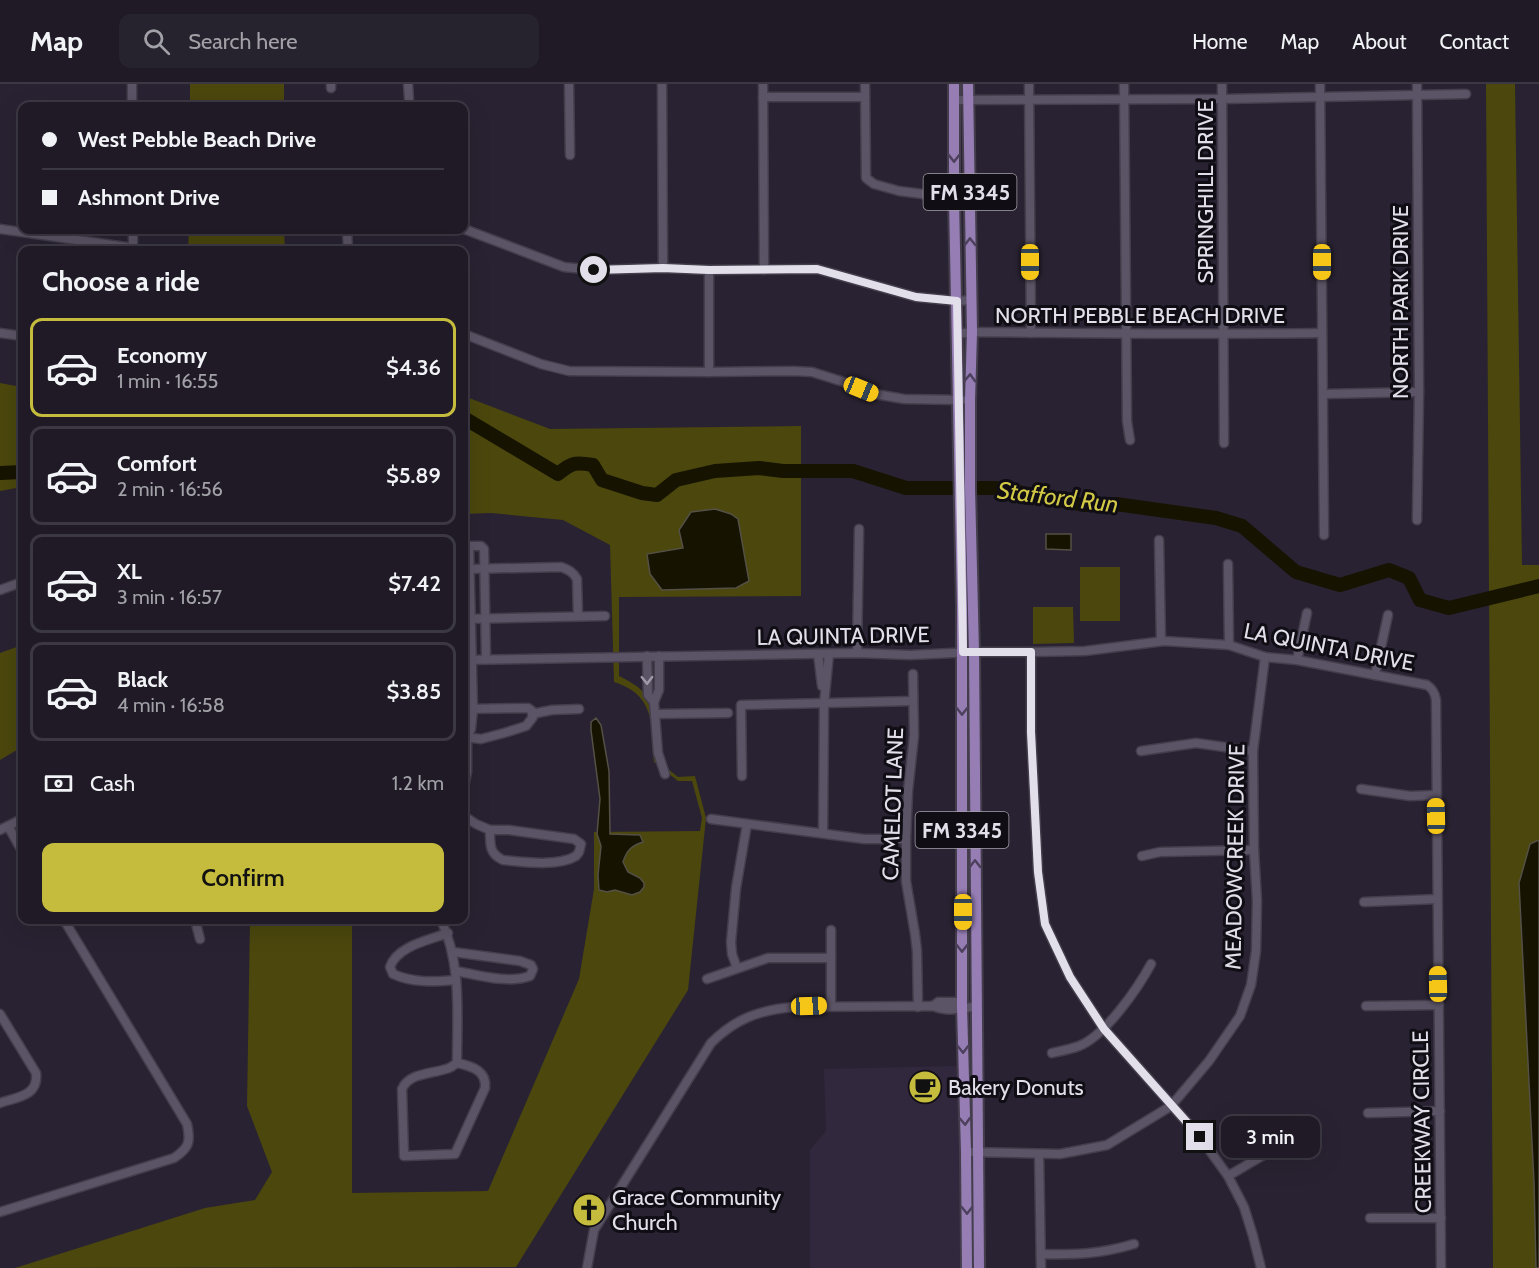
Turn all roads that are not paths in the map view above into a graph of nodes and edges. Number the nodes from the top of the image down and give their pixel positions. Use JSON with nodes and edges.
{"nodes":[{"id":1,"x":132,"y":84,"type":"edge"},
{"id":2,"x":408,"y":84,"type":"edge"},
{"id":3,"x":569,"y":84,"type":"edge"},
{"id":4,"x":662,"y":84,"type":"edge"},
{"id":5,"x":763,"y":84,"type":"edge"},
{"id":6,"x":865,"y":84,"type":"edge"},
{"id":7,"x":954,"y":84,"type":"edge"},
{"id":8,"x":968,"y":84,"type":"edge"},
{"id":9,"x":1029,"y":84,"type":"edge"},
{"id":10,"x":1124,"y":84,"type":"edge"},
{"id":11,"x":1222,"y":84,"type":"edge"},
{"id":12,"x":1320,"y":84,"type":"edge"},
{"id":13,"x":1417,"y":84,"type":"edge"},
{"id":14,"x":1466,"y":94,"type":"dead end"},
{"id":15,"x":1417,"y":95,"type":"junction"},
{"id":16,"x":763,"y":97,"type":"junction"},
{"id":17,"x":865,"y":97,"type":"junction"},
{"id":18,"x":1320,"y":97,"type":"junction"},
{"id":19,"x":1124,"y":98,"type":"junction"},
{"id":20,"x":409,"y":99,"type":"dead end"},
{"id":21,"x":1029,"y":99,"type":"junction"},
{"id":22,"x":1222,"y":99,"type":"junction"},
{"id":23,"x":954,"y":100,"type":"junction"},
{"id":24,"x":969,"y":100,"type":"junction"},
{"id":25,"x":132,"y":102,"type":"edge"},
{"id":26,"x":570,"y":155,"type":"dead end"},
{"id":27,"x":954,"y":198,"type":"junction"},
{"id":28,"x":970,"y":199,"type":"junction"},
{"id":29,"x":0,"y":230,"type":"edge"},
{"id":30,"x":468,"y":231,"type":"edge"},
{"id":31,"x":18,"y":233,"type":"edge"},
{"id":32,"x":28,"y":234,"type":"edge"},
{"id":33,"x":112,"y":246,"type":"edge"},
{"id":34,"x":663,"y":268,"type":"junction"},
{"id":35,"x":709,"y":270,"type":"junction"},
{"id":36,"x":764,"y":270,"type":"junction"},
{"id":37,"x":971,"y":300,"type":"junction"},
{"id":38,"x":957,"y":301,"type":"junction"},
{"id":39,"x":972,"y":332,"type":"junction"},
{"id":40,"x":0,"y":333,"type":"edge"},
{"id":41,"x":1031,"y":333,"type":"junction"},
{"id":42,"x":1126,"y":333,"type":"junction"},
{"id":43,"x":1322,"y":333,"type":"junction"},
{"id":44,"x":957,"y":334,"type":"junction"},
{"id":45,"x":18,"y":335,"type":"edge"},
{"id":46,"x":1224,"y":335,"type":"junction"},
{"id":47,"x":468,"y":336,"type":"edge"},
{"id":48,"x":709,"y":372,"type":"junction"},
{"id":49,"x":1419,"y":392,"type":"junction"},
{"id":50,"x":1323,"y":394,"type":"junction"},
{"id":51,"x":964,"y":400,"type":"junction"},
{"id":52,"x":1130,"y":440,"type":"dead end"},
{"id":53,"x":1224,"y":443,"type":"dead end"},
{"id":54,"x":1417,"y":520,"type":"dead end"},
{"id":55,"x":966,"y":526,"type":"junction"},
{"id":56,"x":859,"y":529,"type":"dead end"},
{"id":57,"x":1324,"y":535,"type":"dead end"},
{"id":58,"x":1159,"y":540,"type":"dead end"},
{"id":59,"x":468,"y":546,"type":"edge"},
{"id":60,"x":468,"y":558,"type":"edge"},
{"id":61,"x":1228,"y":564,"type":"dead end"},
{"id":62,"x":470,"y":569,"type":"junction"},
{"id":63,"x":484,"y":569,"type":"junction"},
{"id":64,"x":18,"y":583,"type":"edge"},
{"id":65,"x":0,"y":590,"type":"edge"},
{"id":66,"x":468,"y":602,"type":"edge"},
{"id":67,"x":1307,"y":613,"type":"dead end"},
{"id":68,"x":1388,"y":615,"type":"dead end"},
{"id":69,"x":578,"y":616,"type":"junction"},
{"id":70,"x":605,"y":616,"type":"dead end"},
{"id":71,"x":485,"y":618,"type":"junction"},
{"id":72,"x":468,"y":619,"type":"edge"},
{"id":73,"x":1161,"y":641,"type":"junction"},
{"id":74,"x":1229,"y":645,"type":"junction"},
{"id":75,"x":968,"y":652,"type":"junction"},
{"id":76,"x":1031,"y":652,"type":"junction"},
{"id":77,"x":857,"y":653,"type":"junction"},
{"id":78,"x":818,"y":654,"type":"junction"},
{"id":79,"x":829,"y":654,"type":"junction"},
{"id":80,"x":647,"y":656,"type":"junction"},
{"id":81,"x":659,"y":656,"type":"junction"},
{"id":82,"x":1265,"y":657,"type":"junction"},
{"id":83,"x":486,"y":659,"type":"junction"},
{"id":84,"x":468,"y":660,"type":"edge"},
{"id":85,"x":1297,"y":660,"type":"junction"},
{"id":86,"x":913,"y":674,"type":"dead end"},
{"id":87,"x":1376,"y":675,"type":"junction"},
{"id":88,"x":1432,"y":688,"type":"joint"},
{"id":89,"x":914,"y":701,"type":"junction"},
{"id":90,"x":654,"y":702,"type":"junction"},
{"id":91,"x":824,"y":704,"type":"junction"},
{"id":92,"x":468,"y":709,"type":"edge"},
{"id":93,"x":579,"y":710,"type":"dead end"},
{"id":94,"x":728,"y":713,"type":"dead end"},
{"id":95,"x":655,"y":714,"type":"junction"},
{"id":96,"x":532,"y":716,"type":"junction"},
{"id":97,"x":468,"y":732,"type":"edge"},
{"id":98,"x":468,"y":737,"type":"edge"},
{"id":99,"x":1141,"y":751,"type":"dead end"},
{"id":100,"x":1253,"y":751,"type":"junction"},
{"id":101,"x":665,"y":774,"type":"dead end"},
{"id":102,"x":742,"y":776,"type":"dead end"},
{"id":103,"x":1361,"y":789,"type":"dead end"},
{"id":104,"x":1436,"y":795,"type":"junction"},
{"id":105,"x":468,"y":819,"type":"edge"},
{"id":106,"x":711,"y":819,"type":"dead end"},
{"id":107,"x":18,"y":821,"type":"edge"},
{"id":108,"x":747,"y":824,"type":"junction"},
{"id":109,"x":4,"y":828,"type":"edge"},
{"id":110,"x":490,"y":830,"type":"junction"},
{"id":111,"x":824,"y":833,"type":"junction"},
{"id":112,"x":906,"y":839,"type":"junction"},
{"id":113,"x":18,"y":846,"type":"edge"},
{"id":114,"x":1254,"y":850,"type":"junction"},
{"id":115,"x":1142,"y":856,"type":"dead end"},
{"id":116,"x":1437,"y":899,"type":"junction"},
{"id":117,"x":1364,"y":902,"type":"dead end"},
{"id":118,"x":66,"y":924,"type":"edge"},
{"id":119,"x":196,"y":924,"type":"edge"},
{"id":120,"x":443,"y":924,"type":"edge"},
{"id":121,"x":831,"y":930,"type":"dead end"},
{"id":122,"x":448,"y":933,"type":"junction"},
{"id":123,"x":200,"y":939,"type":"dead end"},
{"id":124,"x":453,"y":952,"type":"junction"},
{"id":125,"x":831,"y":958,"type":"junction"},
{"id":126,"x":1151,"y":964,"type":"dead end"},
{"id":127,"x":737,"y":968,"type":"junction"},
{"id":128,"x":456,"y":976,"type":"junction"},
{"id":129,"x":707,"y":979,"type":"dead end"},
{"id":130,"x":1438,"y":1005,"type":"junction"},
{"id":131,"x":831,"y":1006,"type":"junction"},
{"id":132,"x":1366,"y":1006,"type":"dead end"},
{"id":133,"x":918,"y":1007,"type":"junction"},
{"id":134,"x":963,"y":1007,"type":"junction"},
{"id":135,"x":976,"y":1007,"type":"junction"},
{"id":136,"x":0,"y":1014,"type":"edge"},
{"id":137,"x":1104,"y":1029,"type":"junction"},
{"id":138,"x":1052,"y":1053,"type":"dead end"},
{"id":139,"x":457,"y":1063,"type":"junction"},
{"id":140,"x":0,"y":1103,"type":"edge"},
{"id":141,"x":1171,"y":1106,"type":"junction"},
{"id":142,"x":1440,"y":1112,"type":"junction"},
{"id":143,"x":1368,"y":1113,"type":"dead end"},
{"id":144,"x":1286,"y":1142,"type":"dead end"},
{"id":145,"x":966,"y":1152,"type":"junction"},
{"id":146,"x":979,"y":1152,"type":"junction"},
{"id":147,"x":1039,"y":1154,"type":"junction"},
{"id":148,"x":1228,"y":1176,"type":"junction"},
{"id":149,"x":0,"y":1212,"type":"edge"},
{"id":150,"x":1370,"y":1218,"type":"dead end"},
{"id":151,"x":1441,"y":1218,"type":"junction"},
{"id":152,"x":1134,"y":1244,"type":"dead end"},
{"id":153,"x":1041,"y":1254,"type":"junction"},
{"id":154,"x":589,"y":1265,"type":"edge"},
{"id":155,"x":967,"y":1268,"type":"edge"},
{"id":156,"x":980,"y":1268,"type":"edge"},
{"id":157,"x":1041,"y":1268,"type":"edge"},
{"id":158,"x":1261,"y":1268,"type":"edge"},
{"id":159,"x":1441,"y":1268,"type":"edge"}],
"edges":[{"from":1,"to":25,"type":"street"},
{"from":2,"to":20,"type":"street"},
{"from":3,"to":26,"type":"street"},
{"from":4,"to":34,"type":"street"},
{"from":5,"to":16,"type":"street"},
{"from":6,"to":17,"type":"street"},
{"from":7,"to":23,"type":"main road","number":"FM 3345"},
{"from":8,"to":24,"type":"main road","number":"FM 3345"},
{"from":9,"to":21,"type":"street"},
{"from":10,"to":19,"type":"street"},
{"from":11,"to":22,"type":"street","name":"SPRINGHILL DRIVE"},
{"from":12,"to":18,"type":"street"},
{"from":13,"to":15,"type":"street","name":"NORTH PARK DRIVE"},
{"from":14,"to":15,"type":"street"},
{"from":15,"to":18,"type":"street"},
{"from":15,"to":49,"type":"street","name":"NORTH PARK DRIVE"},
{"from":16,"to":17,"type":"street"},
{"from":16,"to":36,"type":"street"},
{"from":17,"to":27,"type":"street"},
{"from":18,"to":22,"type":"street"},
{"from":18,"to":43,"type":"street"},
{"from":19,"to":21,"type":"street"},
{"from":19,"to":22,"type":"street"},
{"from":19,"to":42,"type":"street"},
{"from":21,"to":24,"type":"street"},
{"from":21,"to":41,"type":"street"},
{"from":22,"to":46,"type":"street","name":"SPRINGHILL DRIVE"},
{"from":23,"to":24,"type":"street"},
{"from":23,"to":27,"type":"main road","number":"FM 3345","one_way":true},
{"from":24,"to":28,"type":"main road","number":"FM 3345"},
{"from":27,"to":28,"type":"street"},
{"from":27,"to":38,"type":"main road","number":"FM 3345"},
{"from":37,"to":28,"type":"main road","number":"FM 3345","one_way":true},
{"from":29,"to":31,"type":"street"},
{"from":30,"to":34,"type":"street"},
{"from":32,"to":33,"type":"street"},
{"from":34,"to":35,"type":"street"},
{"from":35,"to":36,"type":"street"},
{"from":35,"to":48,"type":"street"},
{"from":36,"to":38,"type":"street"},
{"from":37,"to":38,"type":"street"},
{"from":37,"to":39,"type":"main road","number":"FM 3345"},
{"from":38,"to":44,"type":"main road","number":"FM 3345"},
{"from":39,"to":41,"type":"street","name":"NORTH PEBBLE BEACH DRIVE"},
{"from":39,"to":44,"type":"street","name":"NORTH PEBBLE BEACH DRIVE"},
{"from":51,"to":39,"type":"main road","number":"FM 3345","one_way":true},
{"from":40,"to":45,"type":"street"},
{"from":41,"to":42,"type":"street","name":"NORTH PEBBLE BEACH DRIVE"},
{"from":42,"to":46,"type":"street","name":"NORTH PEBBLE BEACH DRIVE"},
{"from":42,"to":52,"type":"street"},
{"from":43,"to":46,"type":"street","name":"NORTH PEBBLE BEACH DRIVE"},
{"from":43,"to":50,"type":"street"},
{"from":44,"to":51,"type":"main road","number":"FM 3345"},
{"from":46,"to":53,"type":"street","name":"SPRINGHILL DRIVE"},
{"from":47,"to":48,"type":"street"},
{"from":48,"to":51,"type":"street"},
{"from":49,"to":50,"type":"street"},
{"from":49,"to":54,"type":"street","name":"NORTH PARK DRIVE"},
{"from":50,"to":57,"type":"street"},
{"from":51,"to":55,"type":"main road","number":"FM 3345"},
{"from":51,"to":55,"type":"main road","number":"FM 3345"},
{"from":55,"to":75,"type":"main road","number":"FM 3345"},
{"from":56,"to":77,"type":"street"},
{"from":58,"to":73,"type":"street"},
{"from":59,"to":63,"type":"street"},
{"from":60,"to":62,"type":"street"},
{"from":61,"to":74,"type":"street"},
{"from":62,"to":63,"type":"street"},
{"from":62,"to":66,"type":"street"},
{"from":63,"to":69,"type":"street"},
{"from":63,"to":71,"type":"street"},
{"from":64,"to":65,"type":"street"},
{"from":67,"to":85,"type":"street"},
{"from":68,"to":87,"type":"street"},
{"from":69,"to":70,"type":"street"},
{"from":69,"to":71,"type":"street"},
{"from":71,"to":72,"type":"street"},
{"from":71,"to":83,"type":"street"},
{"from":73,"to":74,"type":"street","name":"LA QUINTA DRIVE"},
{"from":73,"to":76,"type":"street","name":"LA QUINTA DRIVE"},
{"from":74,"to":82,"type":"street","name":"LA QUINTA DRIVE"},
{"from":75,"to":76,"type":"street","name":"LA QUINTA DRIVE"},
{"from":75,"to":77,"type":"street","name":"LA QUINTA DRIVE"},
{"from":75,"to":134,"type":"main road","number":"FM 3345","one_way":true},
{"from":135,"to":75,"type":"main road","number":"FM 3345","one_way":true},
{"from":76,"to":137,"type":"street"},
{"from":77,"to":79,"type":"street","name":"LA QUINTA DRIVE"},
{"from":78,"to":79,"type":"street","name":"LA QUINTA DRIVE"},
{"from":78,"to":81,"type":"street","name":"LA QUINTA DRIVE"},
{"from":78,"to":91,"type":"street"},
{"from":79,"to":91,"type":"street"},
{"from":80,"to":81,"type":"street","name":"LA QUINTA DRIVE"},
{"from":80,"to":83,"type":"street","name":"LA QUINTA DRIVE"},
{"from":80,"to":90,"type":"street","one_way":true},
{"from":81,"to":90,"type":"street"},
{"from":82,"to":85,"type":"street","name":"LA QUINTA DRIVE"},
{"from":82,"to":100,"type":"street","name":"MEADOWCREEK DRIVE"},
{"from":83,"to":84,"type":"street","name":"LA QUINTA DRIVE"},
{"from":84,"to":92,"type":"street"},
{"from":85,"to":87,"type":"street","name":"LA QUINTA DRIVE"},
{"from":86,"to":89,"type":"street","name":"CAMELOT LANE"},
{"from":87,"to":88,"type":"street","name":"LA QUINTA DRIVE"},
{"from":88,"to":104,"type":"street","name":"CREEKWAY CIRCLE"},
{"from":89,"to":91,"type":"street"},
{"from":89,"to":112,"type":"street","name":"CAMELOT LANE"},
{"from":90,"to":95,"type":"street"},
{"from":91,"to":102,"type":"street"},
{"from":91,"to":111,"type":"street"},
{"from":92,"to":96,"type":"street"},
{"from":92,"to":97,"type":"street"},
{"from":93,"to":96,"type":"street"},
{"from":94,"to":95,"type":"street"},
{"from":95,"to":101,"type":"street"},
{"from":96,"to":98,"type":"street"},
{"from":99,"to":100,"type":"street"},
{"from":100,"to":114,"type":"street","name":"MEADOWCREEK DRIVE"},
{"from":103,"to":104,"type":"street"},
{"from":104,"to":116,"type":"street","name":"CREEKWAY CIRCLE"},
{"from":105,"to":110,"type":"street"},
{"from":106,"to":108,"type":"street"},
{"from":107,"to":109,"type":"street"},
{"from":108,"to":111,"type":"street"},
{"from":108,"to":127,"type":"street"},
{"from":109,"to":113,"type":"street"},
{"from":110,"to":110,"type":"street"},
{"from":111,"to":112,"type":"street"},
{"from":112,"to":133,"type":"street","name":"CAMELOT LANE"},
{"from":114,"to":115,"type":"street"},
{"from":114,"to":141,"type":"street","name":"MEADOWCREEK DRIVE"},
{"from":116,"to":117,"type":"street"},
{"from":116,"to":130,"type":"street","name":"CREEKWAY CIRCLE"},
{"from":118,"to":149,"type":"street"},
{"from":119,"to":123,"type":"street"},
{"from":120,"to":122,"type":"street"},
{"from":121,"to":125,"type":"street"},
{"from":122,"to":124,"type":"street"},
{"from":122,"to":128,"type":"street"},
{"from":124,"to":128,"type":"street"},
{"from":124,"to":128,"type":"street"},
{"from":125,"to":127,"type":"street"},
{"from":125,"to":131,"type":"street"},
{"from":126,"to":137,"type":"street"},
{"from":127,"to":129,"type":"street"},
{"from":128,"to":139,"type":"street"},
{"from":130,"to":132,"type":"street"},
{"from":130,"to":142,"type":"street","name":"CREEKWAY CIRCLE"},
{"from":131,"to":133,"type":"street"},
{"from":131,"to":154,"type":"street"},
{"from":133,"to":134,"type":"street"},
{"from":134,"to":135,"type":"street"},
{"from":134,"to":145,"type":"main road","number":"FM 3345","one_way":true},
{"from":135,"to":146,"type":"main road","number":"FM 3345"},
{"from":136,"to":140,"type":"street"},
{"from":137,"to":138,"type":"street"},
{"from":137,"to":141,"type":"street"},
{"from":139,"to":139,"type":"street"},
{"from":141,"to":147,"type":"street","name":"MEADOWCREEK DRIVE"},
{"from":141,"to":148,"type":"street"},
{"from":142,"to":143,"type":"street"},
{"from":142,"to":151,"type":"street","name":"CREEKWAY CIRCLE"},
{"from":144,"to":148,"type":"street"},
{"from":145,"to":146,"type":"street","name":"MEADOWCREEK DRIVE"},
{"from":145,"to":155,"type":"main road","number":"FM 3345","one_way":true},
{"from":146,"to":147,"type":"street","name":"MEADOWCREEK DRIVE"},
{"from":146,"to":156,"type":"main road","number":"FM 3345"},
{"from":147,"to":153,"type":"street"},
{"from":148,"to":158,"type":"street"},
{"from":150,"to":151,"type":"street"},
{"from":151,"to":159,"type":"street","name":"CREEKWAY CIRCLE"},
{"from":152,"to":153,"type":"street"},
{"from":153,"to":157,"type":"street"}]}
